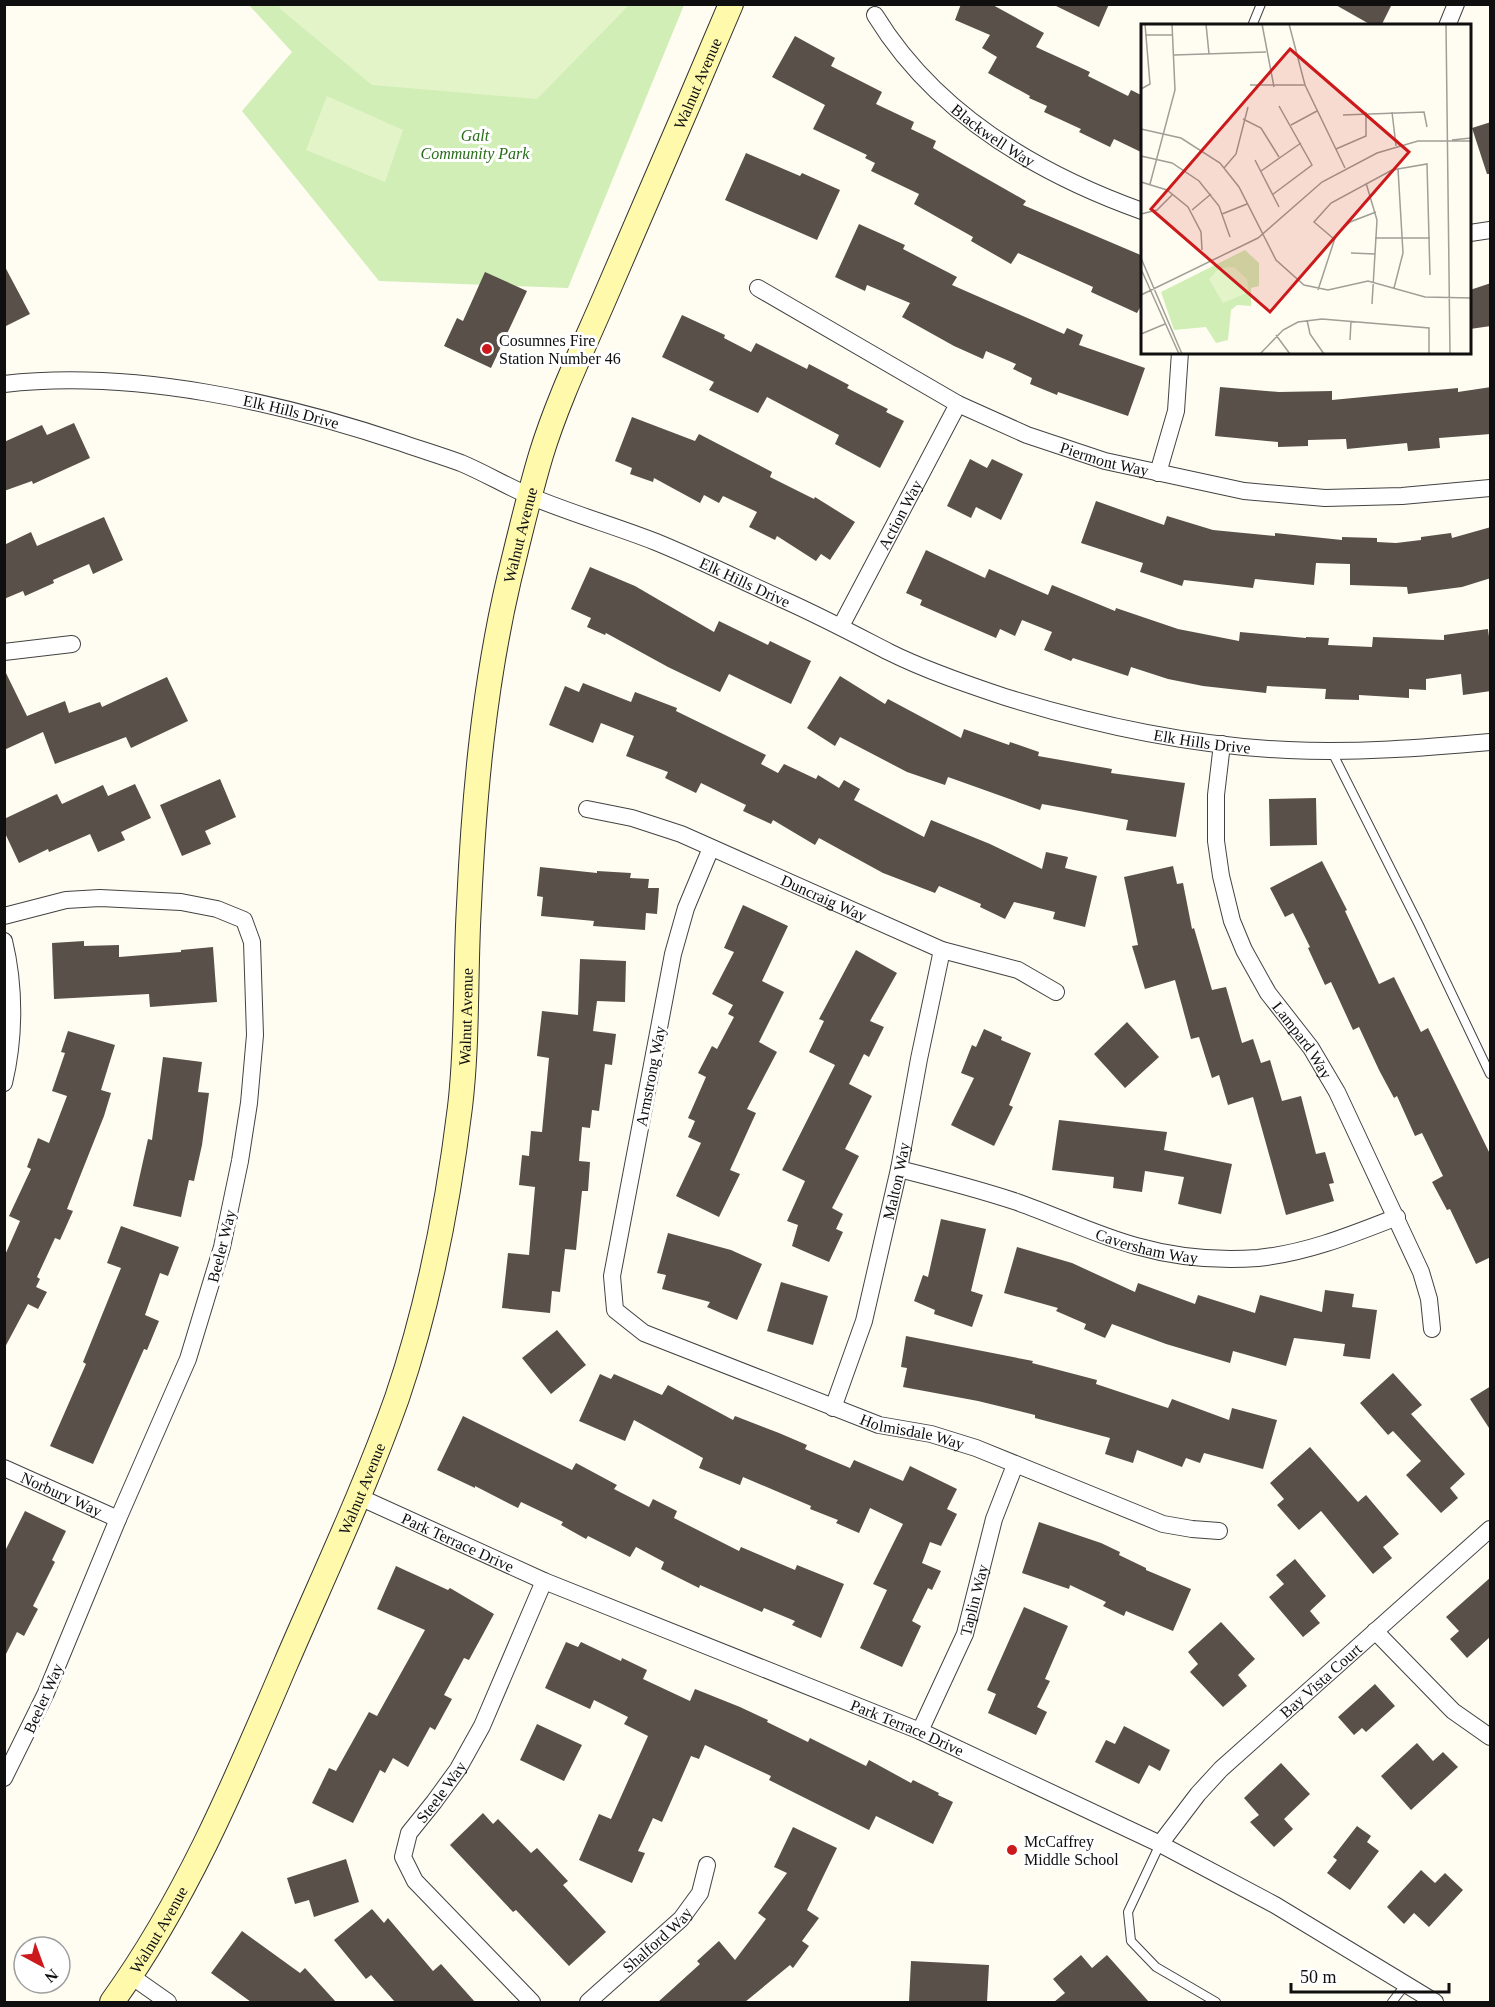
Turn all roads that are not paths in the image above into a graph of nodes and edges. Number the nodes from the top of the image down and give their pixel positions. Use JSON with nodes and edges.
{"nodes":[{"id":1,"x":731,"y":4,"type":"edge"},
{"id":2,"x":1261,"y":4,"type":"edge"},
{"id":3,"x":1456,"y":4,"type":"edge"},
{"id":4,"x":875,"y":15,"type":"dead end"},
{"id":5,"x":1253,"y":24,"type":"edge"},
{"id":6,"x":1448,"y":24,"type":"edge"},
{"id":7,"x":1141,"y":210,"type":"edge"},
{"id":8,"x":1491,"y":230,"type":"edge"},
{"id":9,"x":1471,"y":233,"type":"edge"},
{"id":10,"x":758,"y":288,"type":"dead end"},
{"id":11,"x":1180,"y":354,"type":"edge"},
{"id":12,"x":4,"y":384,"type":"edge"},
{"id":13,"x":958,"y":404,"type":"junction"},
{"id":14,"x":1158,"y":473,"type":"junction"},
{"id":15,"x":1491,"y":488,"type":"edge"},
{"id":16,"x":530,"y":496,"type":"junction"},
{"id":17,"x":841,"y":626,"type":"junction"},
{"id":18,"x":72,"y":644,"type":"dead end"},
{"id":19,"x":4,"y":652,"type":"edge"},
{"id":20,"x":1491,"y":742,"type":"edge"},
{"id":21,"x":1222,"y":744,"type":"junction"},
{"id":22,"x":1331,"y":750,"type":"junction"},
{"id":23,"x":587,"y":809,"type":"dead end"},
{"id":24,"x":711,"y":848,"type":"junction"},
{"id":25,"x":4,"y":916,"type":"edge"},
{"id":26,"x":4,"y":941,"type":"edge"},
{"id":27,"x":942,"y":950,"type":"junction"},
{"id":28,"x":1056,"y":992,"type":"dead end"},
{"id":29,"x":1491,"y":1074,"type":"edge"},
{"id":30,"x":4,"y":1083,"type":"edge"},
{"id":31,"x":899,"y":1169,"type":"junction"},
{"id":32,"x":1396,"y":1217,"type":"junction"},
{"id":33,"x":615,"y":1310,"type":"joint"},
{"id":34,"x":1432,"y":1329,"type":"dead end"},
{"id":35,"x":834,"y":1408,"type":"junction"},
{"id":36,"x":1016,"y":1465,"type":"junction"},
{"id":37,"x":4,"y":1468,"type":"edge"},
{"id":38,"x":357,"y":1496,"type":"junction"},
{"id":39,"x":118,"y":1519,"type":"junction"},
{"id":40,"x":1491,"y":1529,"type":"edge"},
{"id":41,"x":1219,"y":1531,"type":"dead end"},
{"id":42,"x":544,"y":1581,"type":"junction"},
{"id":43,"x":1376,"y":1631,"type":"junction"},
{"id":44,"x":920,"y":1731,"type":"junction"},
{"id":45,"x":1491,"y":1737,"type":"edge"},
{"id":46,"x":4,"y":1778,"type":"edge"},
{"id":47,"x":1160,"y":1844,"type":"junction"},
{"id":48,"x":707,"y":1864,"type":"dead end"},
{"id":49,"x":131,"y":1976,"type":"junction"},
{"id":50,"x":1406,"y":1983,"type":"junction"},
{"id":51,"x":112,"y":2002,"type":"edge"},
{"id":52,"x":168,"y":2002,"type":"edge"},
{"id":53,"x":531,"y":2002,"type":"edge"},
{"id":54,"x":588,"y":2002,"type":"edge"},
{"id":55,"x":1216,"y":2002,"type":"edge"},
{"id":56,"x":1392,"y":2002,"type":"edge"},
{"id":57,"x":1435,"y":2002,"type":"edge"}],
"edges":[{"from":1,"to":16,"type":"street","name":"Walnut Avenue"},
{"from":2,"to":5,"type":"lane"},
{"from":3,"to":6,"type":"street"},
{"from":4,"to":7,"type":"street","name":"Blackwell Way"},
{"from":8,"to":9,"type":"street"},
{"from":10,"to":13,"type":"street","name":"Piermont Way"},
{"from":11,"to":14,"type":"street"},
{"from":12,"to":16,"type":"street","name":"Elk Hills Drive"},
{"from":13,"to":14,"type":"street","name":"Piermont Way"},
{"from":13,"to":17,"type":"street","name":"Action Way"},
{"from":14,"to":15,"type":"street","name":"Piermont Way"},
{"from":16,"to":17,"type":"street","name":"Elk Hills Drive"},
{"from":16,"to":38,"type":"street","name":"Walnut Avenue"},
{"from":17,"to":21,"type":"street","name":"Elk Hills Drive"},
{"from":18,"to":19,"type":"street"},
{"from":20,"to":22,"type":"street","name":"Elk Hills Drive"},
{"from":21,"to":22,"type":"street","name":"Elk Hills Drive"},
{"from":21,"to":32,"type":"street","name":"Lampard Way"},
{"from":22,"to":29,"type":"lane"},
{"from":23,"to":24,"type":"street","name":"Duncraig Way"},
{"from":24,"to":27,"type":"street","name":"Duncraig Way"},
{"from":24,"to":33,"type":"street","name":"Armstrong Way"},
{"from":25,"to":39,"type":"street","name":"Beeler Way"},
{"from":26,"to":30,"type":"street"},
{"from":27,"to":28,"type":"street","name":"Duncraig Way"},
{"from":27,"to":31,"type":"street","name":"Malton Way"},
{"from":31,"to":32,"type":"street","name":"Caversham Way"},
{"from":31,"to":35,"type":"street","name":"Malton Way"},
{"from":32,"to":34,"type":"street","name":"Lampard Way"},
{"from":33,"to":35,"type":"street","name":"Holmisdale Way"},
{"from":35,"to":36,"type":"street","name":"Holmisdale Way"},
{"from":36,"to":41,"type":"street","name":"Holmisdale Way"},
{"from":36,"to":44,"type":"street","name":"Taplin Way"},
{"from":37,"to":39,"type":"street","name":"Norbury Way"},
{"from":38,"to":42,"type":"street","name":"Park Terrace Drive"},
{"from":38,"to":49,"type":"street","name":"Walnut Avenue"},
{"from":39,"to":46,"type":"street","name":"Beeler Way"},
{"from":40,"to":43,"type":"street","name":"Bay Vista Court"},
{"from":42,"to":44,"type":"street","name":"Park Terrace Drive"},
{"from":42,"to":53,"type":"street","name":"Steele Way"},
{"from":43,"to":45,"type":"street"},
{"from":43,"to":47,"type":"street","name":"Bay Vista Court"},
{"from":44,"to":47,"type":"street","name":"Park Terrace Drive"},
{"from":47,"to":50,"type":"street","name":"Park Terrace Drive"},
{"from":47,"to":55,"type":"lane"},
{"from":48,"to":54,"type":"street","name":"Shalford Way"},
{"from":49,"to":51,"type":"street","name":"Walnut Avenue"},
{"from":49,"to":52,"type":"street"},
{"from":50,"to":56,"type":"lane"},
{"from":50,"to":57,"type":"street","name":"Park Terrace Drive"}]}
